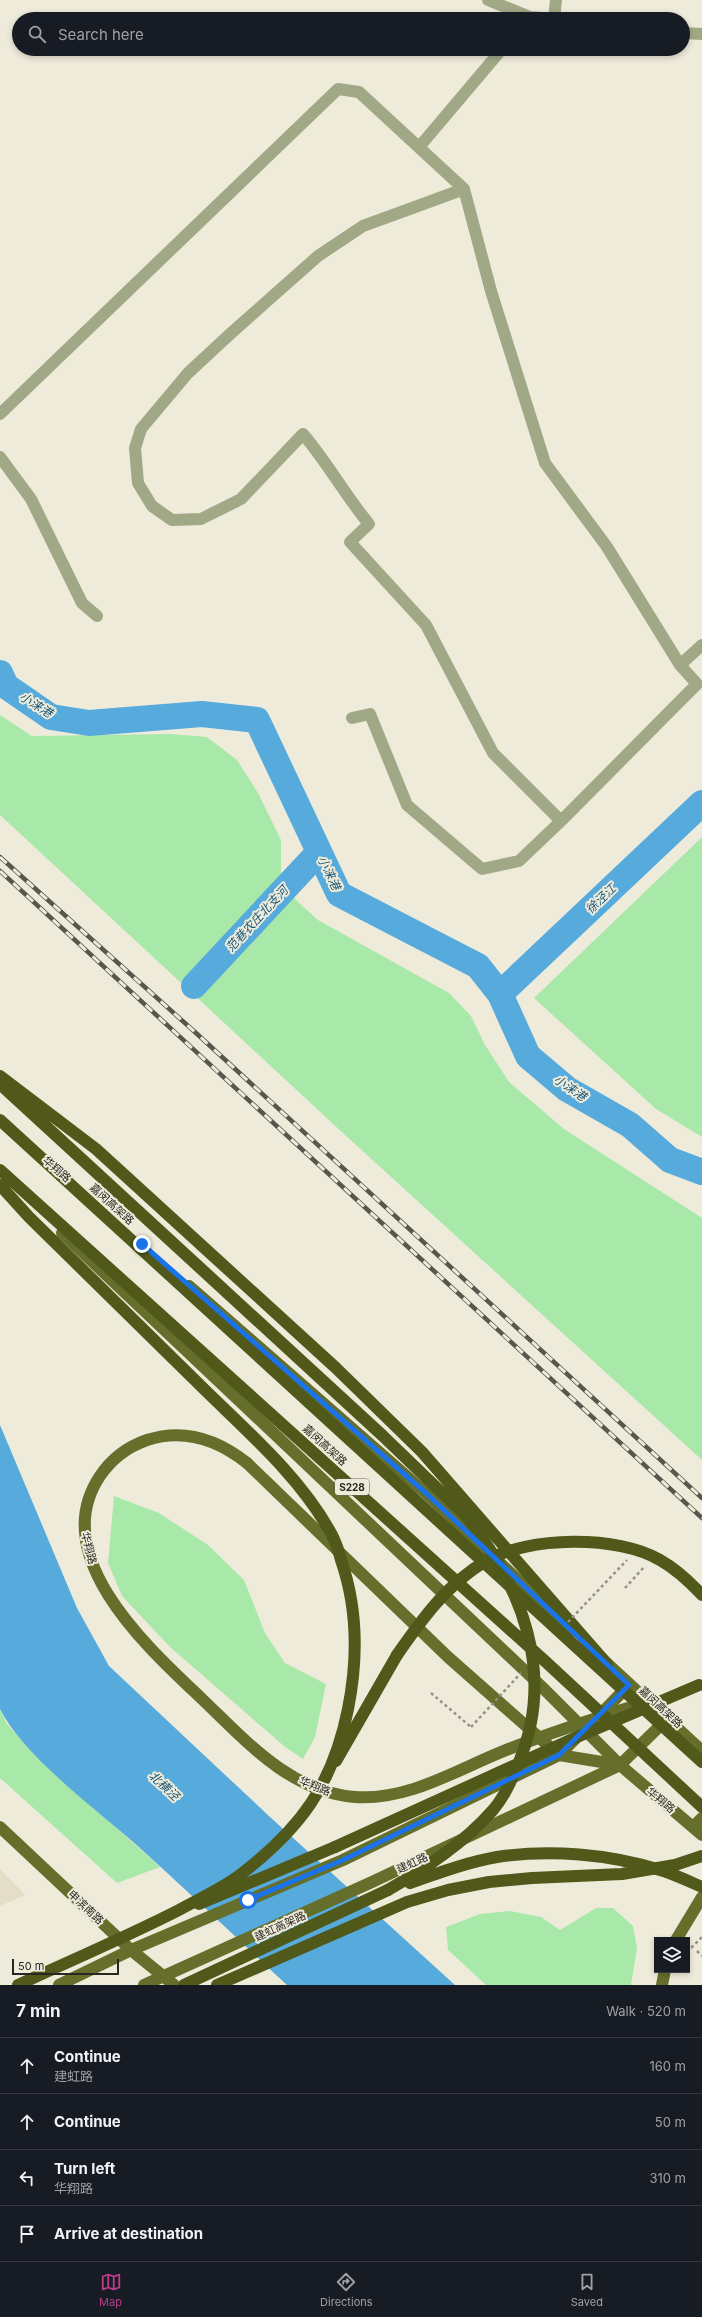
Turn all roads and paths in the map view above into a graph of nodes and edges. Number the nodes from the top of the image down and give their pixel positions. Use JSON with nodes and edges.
{"nodes":[{"id":1,"x":488,"y":0,"type":"edge"},
{"id":2,"x":556,"y":0,"type":"edge"},
{"id":3,"x":515,"y":12,"type":"edge"},
{"id":4,"x":555,"y":12,"type":"edge"},
{"id":5,"x":690,"y":33,"type":"edge"},
{"id":6,"x":702,"y":34,"type":"edge"},
{"id":7,"x":496,"y":56,"type":"edge"},
{"id":8,"x":420,"y":146,"type":"junction"},
{"id":9,"x":464,"y":189,"type":"junction"},
{"id":10,"x":0,"y":414,"type":"edge"},
{"id":11,"x":0,"y":457,"type":"edge"},
{"id":12,"x":97,"y":616,"type":"dead end"},
{"id":13,"x":702,"y":645,"type":"edge"},
{"id":14,"x":680,"y":665,"type":"junction"},
{"id":15,"x":352,"y":718,"type":"dead end"},
{"id":16,"x":561,"y":821,"type":"junction"},
{"id":17,"x":0,"y":1076,"type":"edge"},
{"id":18,"x":0,"y":1084,"type":"edge"},
{"id":19,"x":0,"y":1120,"type":"edge"},
{"id":20,"x":0,"y":1170,"type":"edge"},
{"id":21,"x":0,"y":1176,"type":"edge"},
{"id":22,"x":0,"y":1184,"type":"edge"},
{"id":23,"x":23,"y":1197,"type":"junction"},
{"id":24,"x":628,"y":1558,"type":"dead end"},
{"id":25,"x":647,"y":1564,"type":"dead end"},
{"id":26,"x":626,"y":1588,"type":"dead end"},
{"id":27,"x":702,"y":1594,"type":"edge"},
{"id":28,"x":563,"y":1628,"type":"dead end"},
{"id":29,"x":607,"y":1664,"type":"junction"},
{"id":30,"x":525,"y":1668,"type":"dead end"},
{"id":31,"x":701,"y":1684,"type":"edge"},
{"id":32,"x":629,"y":1685,"type":"junction"},
{"id":33,"x":430,"y":1693,"type":"dead end"},
{"id":34,"x":666,"y":1720,"type":"junction"},
{"id":35,"x":585,"y":1730,"type":"junction"},
{"id":36,"x":702,"y":1751,"type":"edge"},
{"id":37,"x":559,"y":1755,"type":"junction"},
{"id":38,"x":702,"y":1762,"type":"edge"},
{"id":39,"x":620,"y":1765,"type":"junction"},
{"id":40,"x":329,"y":1773,"type":"junction"},
{"id":41,"x":702,"y":1807,"type":"edge"},
{"id":42,"x":702,"y":1818,"type":"edge"},
{"id":43,"x":0,"y":1827,"type":"edge"},
{"id":44,"x":697,"y":1831,"type":"edge"},
{"id":45,"x":702,"y":1856,"type":"edge"},
{"id":46,"x":702,"y":1886,"type":"edge"},
{"id":47,"x":388,"y":1890,"type":"junction"},
{"id":48,"x":702,"y":1897,"type":"edge"},
{"id":49,"x":153,"y":1923,"type":"junction"},
{"id":50,"x":677,"y":1937,"type":"edge"},
{"id":51,"x":702,"y":1937,"type":"edge"},
{"id":52,"x":690,"y":1949,"type":"edge"},
{"id":53,"x":131,"y":1950,"type":"junction"},
{"id":54,"x":697,"y":1951,"type":"dead end"},
{"id":55,"x":702,"y":1956,"type":"edge"},
{"id":56,"x":664,"y":1973,"type":"edge"},
{"id":57,"x":164,"y":1976,"type":"junction"},
{"id":58,"x":18,"y":1985,"type":"edge"},
{"id":59,"x":60,"y":1985,"type":"edge"},
{"id":60,"x":144,"y":1985,"type":"edge"},
{"id":61,"x":174,"y":1985,"type":"edge"},
{"id":62,"x":184,"y":1985,"type":"edge"},
{"id":63,"x":217,"y":1985,"type":"edge"},
{"id":64,"x":662,"y":1985,"type":"edge"}],
"edges":[{"from":1,"to":3,"type":"lane"},
{"from":2,"to":4,"type":"lane"},
{"from":5,"to":6,"type":"lane"},
{"from":7,"to":8,"type":"lane"},
{"from":8,"to":9,"type":"lane"},
{"from":8,"to":10,"type":"lane"},
{"from":9,"to":14,"type":"lane"},
{"from":9,"to":16,"type":"lane"},
{"from":11,"to":12,"type":"lane"},
{"from":13,"to":14,"type":"lane"},
{"from":14,"to":16,"type":"lane"},
{"from":15,"to":16,"type":"lane"},
{"from":17,"to":29,"type":"highway"},
{"from":18,"to":47,"type":"highway","bridge":true},
{"from":19,"to":29,"type":"main road","name":"华翔路"},
{"from":19,"to":38,"type":"highway","name":"嘉闵高架路","number":"S228","bridge":true},
{"from":20,"to":41,"type":"highway","name":"嘉闵高架路","number":"S228","bridge":true},
{"from":21,"to":23,"type":"main road","name":"华翔路"},
{"from":22,"to":23,"type":"highway"},
{"from":22,"to":40,"type":"highway","bridge":true},
{"from":23,"to":35,"type":"main road","name":"华翔路"},
{"from":24,"to":28,"type":"path","bridge":true},
{"from":25,"to":26,"type":"path"},
{"from":27,"to":40,"type":"highway","bridge":true},
{"from":29,"to":32,"type":"main road","name":"华翔路"},
{"from":30,"to":33,"type":"path","bridge":true},
{"from":31,"to":37,"type":"main road","name":"华翔路","bridge":true},
{"from":31,"to":49,"type":"highway","bridge":true},
{"from":32,"to":34,"type":"main road","name":"华翔路"},
{"from":32,"to":35,"type":"main road"},
{"from":34,"to":36,"type":"main road","name":"华翔路"},
{"from":34,"to":39,"type":"main road","name":"建虹路"},
{"from":35,"to":37,"type":"main road"},
{"from":35,"to":39,"type":"main road","name":"华翔路"},
{"from":37,"to":39,"type":"main road"},
{"from":37,"to":53,"type":"main road"},
{"from":39,"to":44,"type":"main road","name":"华翔路"},
{"from":39,"to":57,"type":"main road","name":"建虹路"},
{"from":40,"to":49,"type":"highway","bridge":true},
{"from":42,"to":44,"type":"main road"},
{"from":43,"to":53,"type":"main road","name":"申滨南路"},
{"from":45,"to":63,"type":"highway","bridge":true},
{"from":46,"to":47,"type":"highway","bridge":true},
{"from":47,"to":62,"type":"highway","name":"建虹高架路"},
{"from":48,"to":50,"type":"main road"},
{"from":49,"to":58,"type":"highway","bridge":true},
{"from":51,"to":52,"type":"path"},
{"from":53,"to":57,"type":"main road","name":"申滨南路"},
{"from":53,"to":59,"type":"main road"},
{"from":54,"to":55,"type":"path"},
{"from":56,"to":64,"type":"main road"},
{"from":57,"to":60,"type":"main road","name":"建虹路"},
{"from":57,"to":61,"type":"main road","name":"申滨南路"}]}
